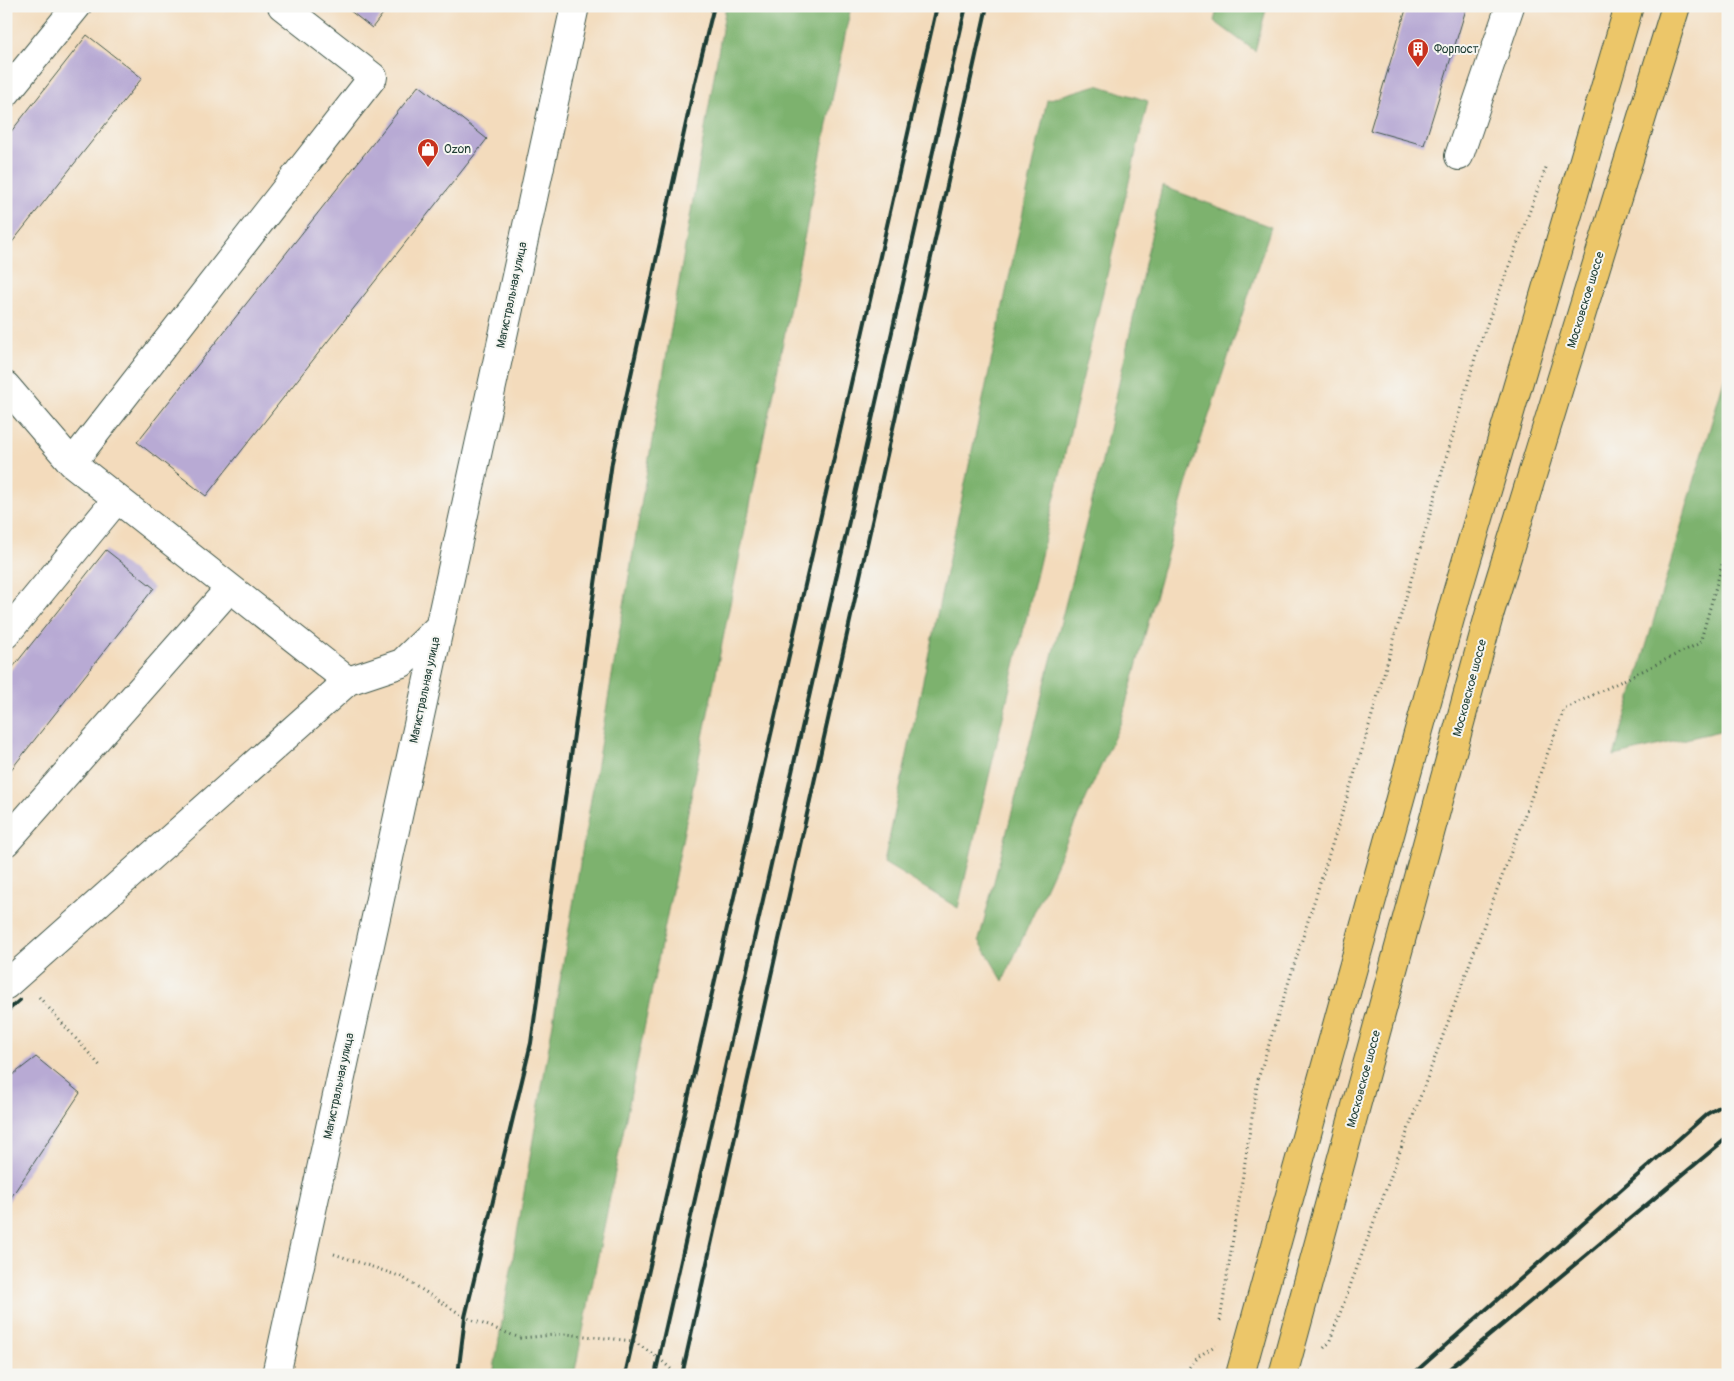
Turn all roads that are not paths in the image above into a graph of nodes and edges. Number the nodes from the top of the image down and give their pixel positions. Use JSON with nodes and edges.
{"nodes":[{"id":1,"x":77,"y":6,"type":"edge"},
{"id":2,"x":282,"y":6,"type":"edge"},
{"id":3,"x":575,"y":6,"type":"edge"},
{"id":4,"x":1510,"y":6,"type":"edge"},
{"id":5,"x":1629,"y":6,"type":"edge"},
{"id":6,"x":1676,"y":6,"type":"edge"},
{"id":7,"x":6,"y":93,"type":"edge"},
{"id":8,"x":1459,"y":156,"type":"dead end"},
{"id":9,"x":6,"y":386,"type":"edge"},
{"id":10,"x":72,"y":463,"type":"junction"},
{"id":11,"x":117,"y":499,"type":"junction"},
{"id":12,"x":230,"y":588,"type":"junction"},
{"id":13,"x":439,"y":626,"type":"junction"},
{"id":14,"x":6,"y":634,"type":"edge"},
{"id":15,"x":348,"y":681,"type":"junction"},
{"id":16,"x":6,"y":842,"type":"edge"},
{"id":17,"x":14,"y":978,"type":"edge"},
{"id":18,"x":276,"y":1375,"type":"edge"},
{"id":19,"x":1240,"y":1375,"type":"edge"},
{"id":20,"x":1283,"y":1375,"type":"edge"}],
"edges":[{"from":1,"to":7,"type":"street"},
{"from":2,"to":10,"type":"street"},
{"from":3,"to":13,"type":"street","name":"Магистральная улица"},
{"from":4,"to":8,"type":"street"},
{"from":5,"to":19,"type":"main road"},
{"from":6,"to":20,"type":"main road","name":"Московское шоссе"},
{"from":9,"to":10,"type":"street"},
{"from":10,"to":11,"type":"street"},
{"from":11,"to":12,"type":"street"},
{"from":11,"to":14,"type":"street"},
{"from":12,"to":15,"type":"street"},
{"from":12,"to":16,"type":"street"},
{"from":13,"to":15,"type":"street"},
{"from":13,"to":18,"type":"street","name":"Магистральная улица"},
{"from":15,"to":17,"type":"street"}]}
